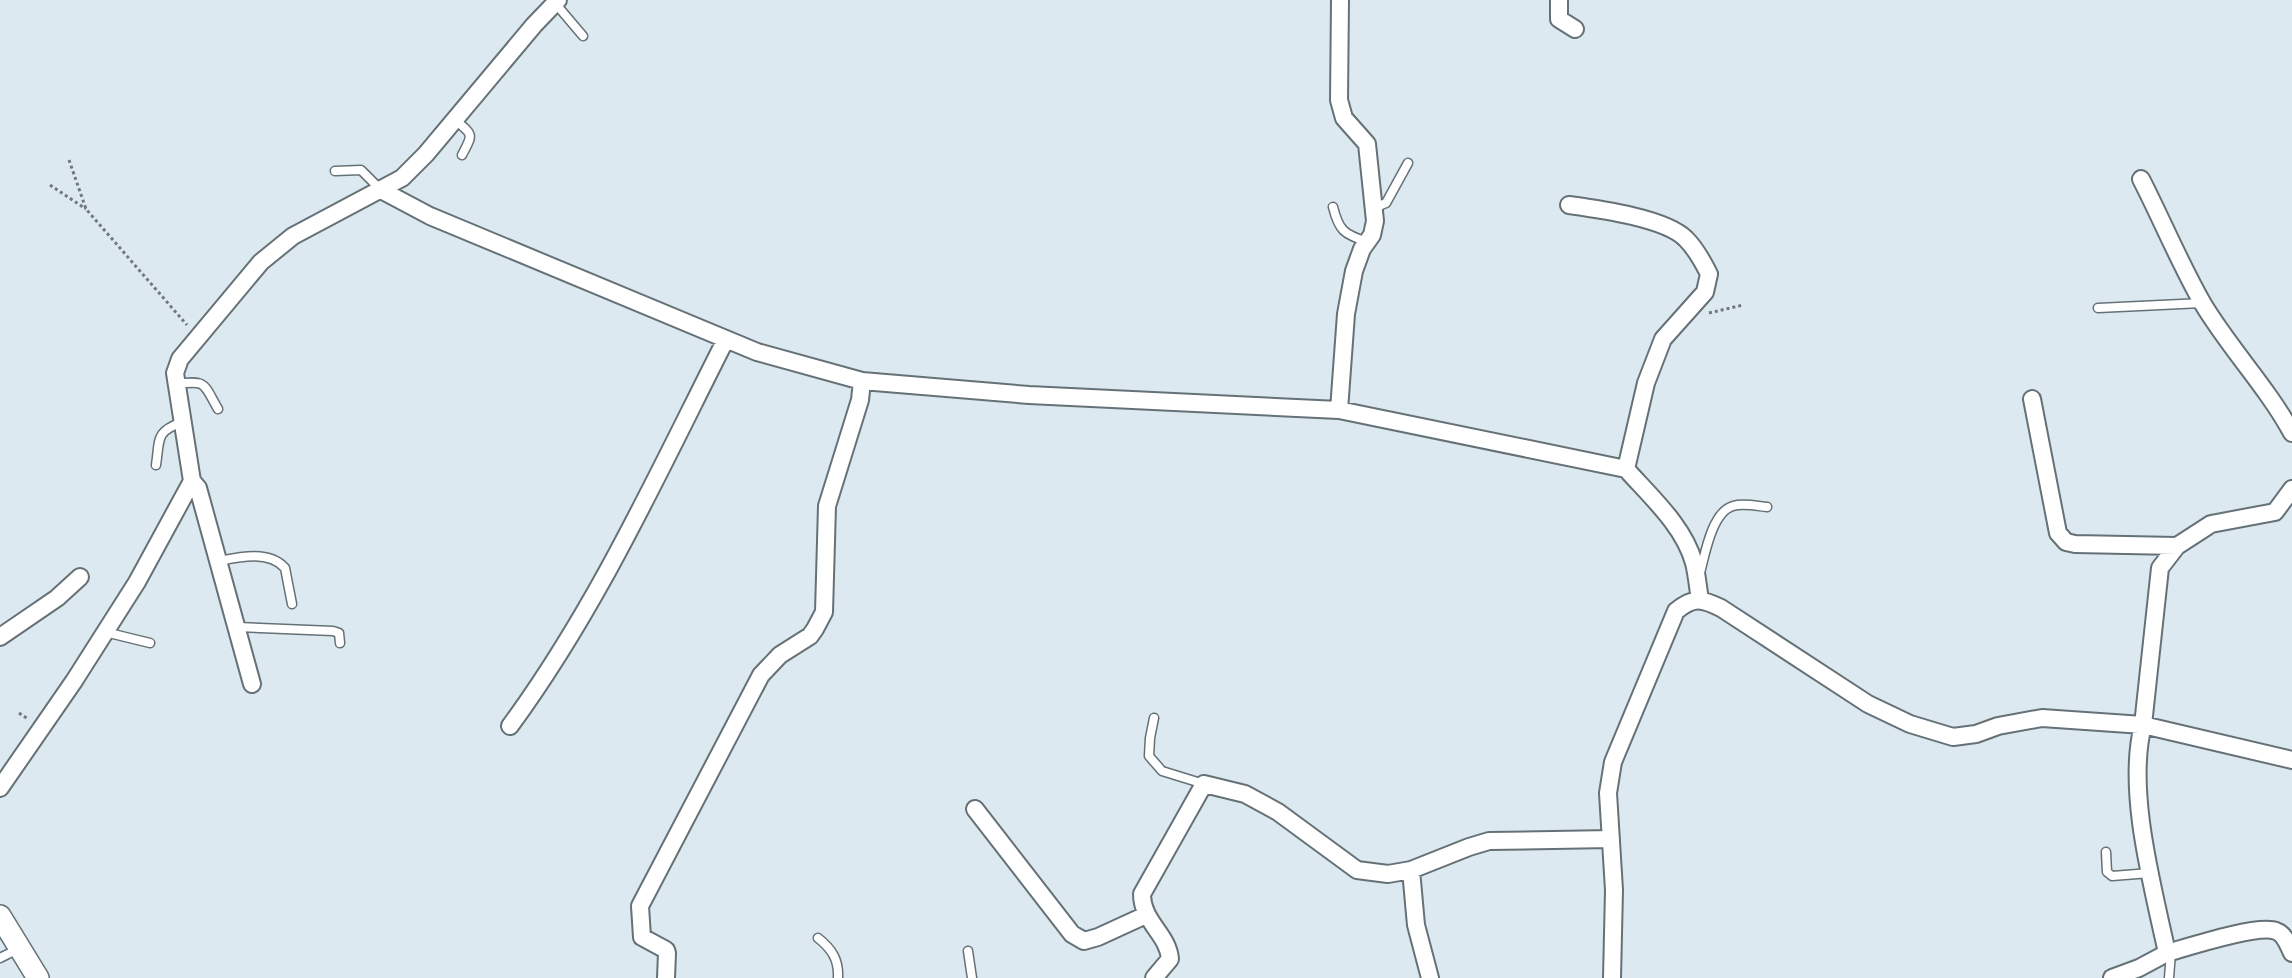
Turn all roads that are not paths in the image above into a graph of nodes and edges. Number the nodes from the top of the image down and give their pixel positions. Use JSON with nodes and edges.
{"nodes":[{"id":1,"x":1340,"y":0,"type":"edge"},
{"id":2,"x":1559,"y":0,"type":"edge"},
{"id":3,"x":557,"y":2,"type":"edge"},
{"id":4,"x":1575,"y":30,"type":"dead end"},
{"id":5,"x":583,"y":36,"type":"dead end"},
{"id":6,"x":455,"y":120,"type":"junction"},
{"id":7,"x":462,"y":155,"type":"dead end"},
{"id":8,"x":1408,"y":163,"type":"dead end"},
{"id":9,"x":335,"y":171,"type":"dead end"},
{"id":10,"x":2141,"y":179,"type":"dead end"},
{"id":11,"x":381,"y":190,"type":"junction"},
{"id":12,"x":1569,"y":205,"type":"dead end"},
{"id":13,"x":1333,"y":207,"type":"dead end"},
{"id":14,"x":1374,"y":208,"type":"junction"},
{"id":15,"x":1367,"y":242,"type":"junction"},
{"id":16,"x":2203,"y":303,"type":"junction"},
{"id":17,"x":2098,"y":308,"type":"dead end"},
{"id":18,"x":726,"y":339,"type":"junction"},
{"id":19,"x":862,"y":381,"type":"junction"},
{"id":20,"x":176,"y":384,"type":"junction"},
{"id":21,"x":2032,"y":399,"type":"dead end"},
{"id":22,"x":218,"y":409,"type":"dead end"},
{"id":23,"x":1339,"y":410,"type":"junction"},
{"id":24,"x":182,"y":422,"type":"junction"},
{"id":25,"x":2292,"y":433,"type":"edge"},
{"id":26,"x":156,"y":465,"type":"dead end"},
{"id":27,"x":1626,"y":469,"type":"junction"},
{"id":28,"x":192,"y":481,"type":"junction"},
{"id":29,"x":2292,"y":489,"type":"edge"},
{"id":30,"x":1767,"y":507,"type":"dead end"},
{"id":31,"x":2178,"y":546,"type":"junction"},
{"id":32,"x":219,"y":561,"type":"junction"},
{"id":33,"x":80,"y":577,"type":"dead end"},
{"id":34,"x":1698,"y":582,"type":"junction"},
{"id":35,"x":1700,"y":600,"type":"junction"},
{"id":36,"x":292,"y":604,"type":"dead end"},
{"id":37,"x":237,"y":627,"type":"junction"},
{"id":38,"x":105,"y":632,"type":"junction"},
{"id":39,"x":0,"y":637,"type":"edge"},
{"id":40,"x":150,"y":643,"type":"dead end"},
{"id":41,"x":340,"y":643,"type":"dead end"},
{"id":42,"x":252,"y":684,"type":"dead end"},
{"id":43,"x":1154,"y":718,"type":"dead end"},
{"id":44,"x":2143,"y":725,"type":"junction"},
{"id":45,"x":510,"y":726,"type":"dead end"},
{"id":46,"x":2292,"y":760,"type":"edge"},
{"id":47,"x":1204,"y":784,"type":"junction"},
{"id":48,"x":0,"y":788,"type":"edge"},
{"id":49,"x":975,"y":809,"type":"dead end"},
{"id":50,"x":1611,"y":839,"type":"junction"},
{"id":51,"x":2106,"y":852,"type":"dead end"},
{"id":52,"x":1411,"y":870,"type":"junction"},
{"id":53,"x":2150,"y":873,"type":"junction"},
{"id":54,"x":1146,"y":915,"type":"junction"},
{"id":55,"x":2,"y":922,"type":"edge"},
{"id":56,"x":818,"y":938,"type":"dead end"},
{"id":57,"x":20,"y":948,"type":"junction"},
{"id":58,"x":968,"y":951,"type":"dead end"},
{"id":59,"x":2169,"y":953,"type":"junction"},
{"id":60,"x":2292,"y":953,"type":"edge"},
{"id":61,"x":0,"y":958,"type":"edge"},
{"id":62,"x":2122,"y":976,"type":"edge"},
{"id":63,"x":38,"y":978,"type":"edge"},
{"id":64,"x":666,"y":978,"type":"edge"},
{"id":65,"x":838,"y":978,"type":"edge"},
{"id":66,"x":972,"y":978,"type":"edge"},
{"id":67,"x":1154,"y":978,"type":"edge"},
{"id":68,"x":1430,"y":978,"type":"edge"},
{"id":69,"x":1612,"y":978,"type":"edge"},
{"id":70,"x":2169,"y":978,"type":"edge"}],
"edges":[{"from":1,"to":14,"type":"street"},
{"from":2,"to":4,"type":"street"},
{"from":3,"to":5,"type":"lane"},
{"from":3,"to":6,"type":"street"},
{"from":6,"to":7,"type":"lane"},
{"from":6,"to":11,"type":"street"},
{"from":8,"to":14,"type":"lane"},
{"from":9,"to":11,"type":"lane"},
{"from":10,"to":16,"type":"street"},
{"from":11,"to":18,"type":"street"},
{"from":11,"to":20,"type":"street"},
{"from":12,"to":27,"type":"street"},
{"from":13,"to":15,"type":"lane"},
{"from":14,"to":15,"type":"street"},
{"from":15,"to":23,"type":"street"},
{"from":16,"to":17,"type":"lane"},
{"from":16,"to":25,"type":"street"},
{"from":18,"to":19,"type":"street"},
{"from":18,"to":45,"type":"street"},
{"from":19,"to":23,"type":"street"},
{"from":19,"to":64,"type":"street"},
{"from":20,"to":22,"type":"lane"},
{"from":20,"to":24,"type":"street"},
{"from":21,"to":31,"type":"street"},
{"from":23,"to":27,"type":"street"},
{"from":24,"to":26,"type":"lane"},
{"from":24,"to":28,"type":"street"},
{"from":27,"to":34,"type":"street"},
{"from":28,"to":32,"type":"street"},
{"from":28,"to":38,"type":"street"},
{"from":29,"to":31,"type":"street"},
{"from":30,"to":34,"type":"lane"},
{"from":31,"to":44,"type":"street"},
{"from":32,"to":36,"type":"lane"},
{"from":32,"to":37,"type":"street"},
{"from":33,"to":39,"type":"street"},
{"from":34,"to":35,"type":"street"},
{"from":35,"to":44,"type":"street"},
{"from":35,"to":50,"type":"street"},
{"from":37,"to":41,"type":"lane"},
{"from":37,"to":42,"type":"street"},
{"from":38,"to":40,"type":"lane"},
{"from":38,"to":48,"type":"street"},
{"from":43,"to":47,"type":"lane"},
{"from":44,"to":46,"type":"street"},
{"from":44,"to":53,"type":"street"},
{"from":47,"to":52,"type":"street"},
{"from":47,"to":54,"type":"street"},
{"from":49,"to":54,"type":"street"},
{"from":50,"to":52,"type":"street"},
{"from":50,"to":69,"type":"street"},
{"from":51,"to":53,"type":"lane"},
{"from":52,"to":68,"type":"street"},
{"from":53,"to":59,"type":"street"},
{"from":54,"to":67,"type":"street"},
{"from":55,"to":57,"type":"street"},
{"from":56,"to":65,"type":"lane"},
{"from":57,"to":61,"type":"lane"},
{"from":57,"to":63,"type":"street"},
{"from":58,"to":66,"type":"lane"},
{"from":59,"to":60,"type":"street"},
{"from":59,"to":62,"type":"street"},
{"from":59,"to":70,"type":"lane"}]}
